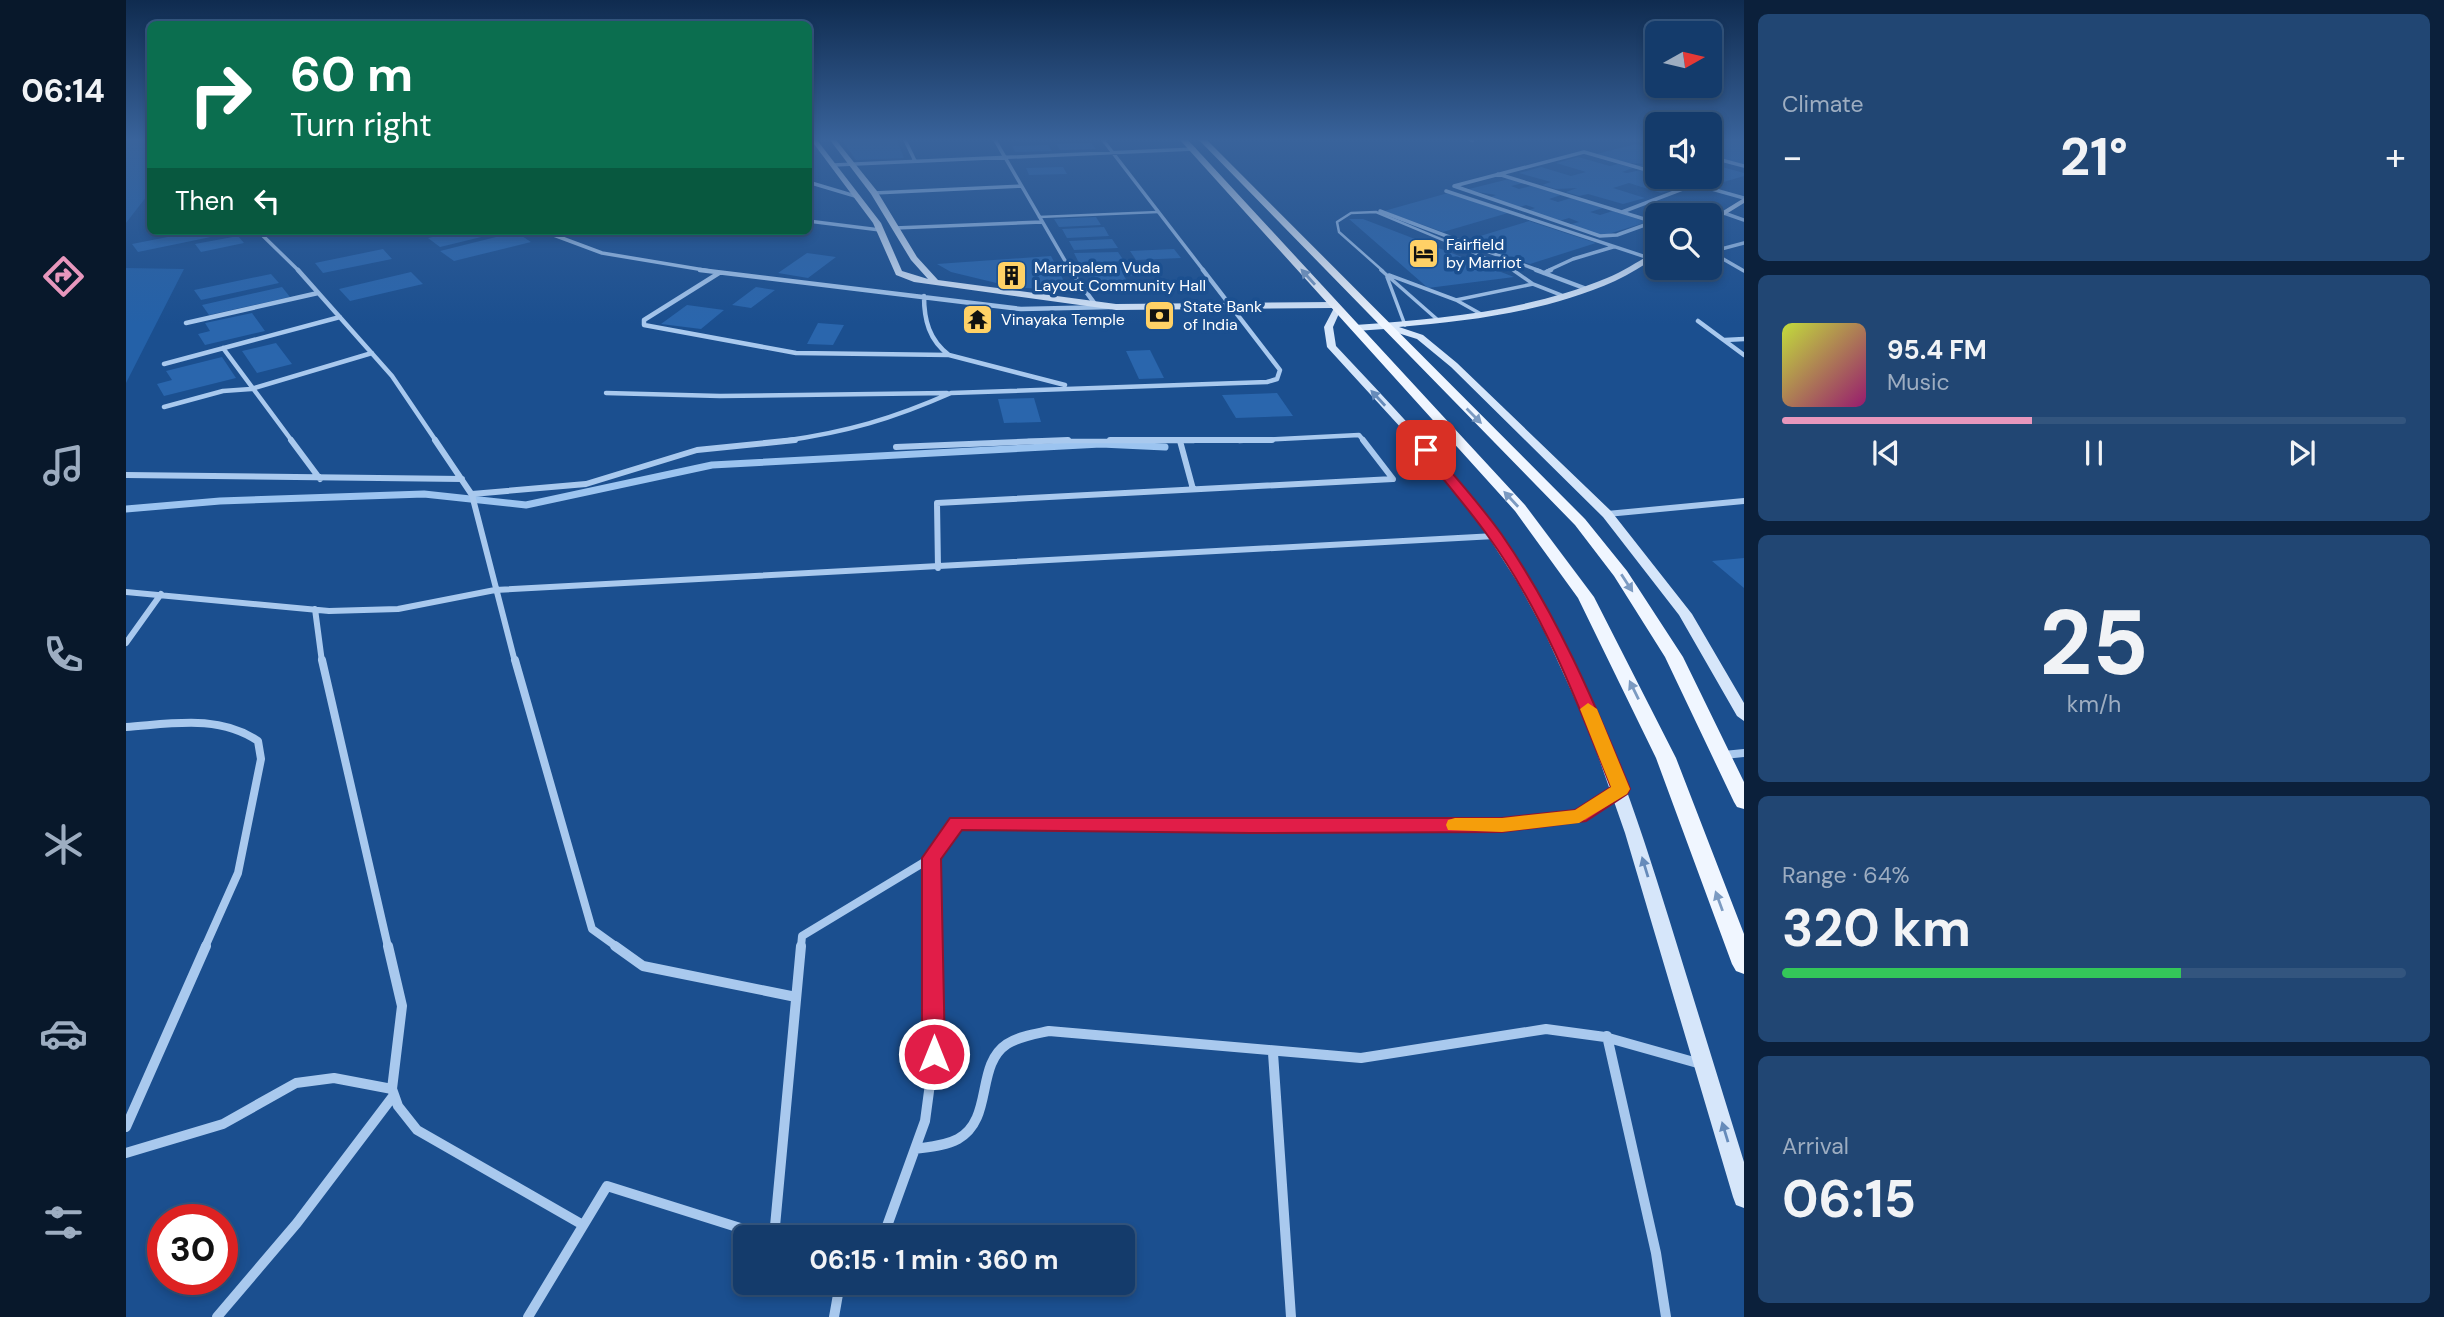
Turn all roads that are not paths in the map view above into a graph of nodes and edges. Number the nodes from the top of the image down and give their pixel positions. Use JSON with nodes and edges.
{"nodes":[{"id":1,"x":858,"y":201,"type":"edge"},
{"id":2,"x":879,"y":201,"type":"edge"},
{"id":3,"x":1030,"y":201,"type":"edge"},
{"id":4,"x":1150,"y":201,"type":"edge"},
{"id":5,"x":1244,"y":201,"type":"edge"},
{"id":6,"x":1255,"y":201,"type":"edge"},
{"id":7,"x":1477,"y":201,"type":"edge"},
{"id":8,"x":1499,"y":201,"type":"edge"},
{"id":9,"x":1587,"y":201,"type":"edge"},
{"id":10,"x":1649,"y":201,"type":"edge"},
{"id":11,"x":1740,"y":201,"type":"edge"},
{"id":12,"x":1380,"y":211,"type":"dead end"},
{"id":13,"x":1158,"y":212,"type":"junction"},
{"id":14,"x":1622,"y":212,"type":"junction"},
{"id":15,"x":1724,"y":213,"type":"joint"},
{"id":16,"x":1041,"y":220,"type":"junction"},
{"id":17,"x":1645,"y":220,"type":"edge"},
{"id":18,"x":1744,"y":220,"type":"edge"},
{"id":19,"x":812,"y":222,"type":"edge"},
{"id":20,"x":1645,"y":226,"type":"edge"},
{"id":21,"x":895,"y":229,"type":"junction"},
{"id":22,"x":880,"y":230,"type":"junction"},
{"id":23,"x":262,"y":235,"type":"edge"},
{"id":24,"x":554,"y":235,"type":"edge"},
{"id":25,"x":1744,"y":243,"type":"edge"},
{"id":26,"x":1736,"y":246,"type":"junction"},
{"id":27,"x":1614,"y":247,"type":"junction"},
{"id":28,"x":1722,"y":249,"type":"edge"},
{"id":29,"x":1744,"y":251,"type":"edge"},
{"id":30,"x":1645,"y":254,"type":"edge"},
{"id":31,"x":1722,"y":258,"type":"edge"},
{"id":32,"x":1645,"y":260,"type":"edge"},
{"id":33,"x":1744,"y":271,"type":"edge"},
{"id":34,"x":719,"y":272,"type":"junction"},
{"id":35,"x":1544,"y":273,"type":"junction"},
{"id":36,"x":1386,"y":274,"type":"junction"},
{"id":37,"x":935,"y":282,"type":"junction"},
{"id":38,"x":1533,"y":284,"type":"junction"},
{"id":39,"x":1584,"y":288,"type":"junction"},
{"id":40,"x":318,"y":293,"type":"junction"},
{"id":41,"x":1561,"y":295,"type":"junction"},
{"id":42,"x":924,"y":296,"type":"junction"},
{"id":43,"x":1456,"y":300,"type":"junction"},
{"id":44,"x":1095,"y":304,"type":"junction"},
{"id":45,"x":1115,"y":306,"type":"junction"},
{"id":46,"x":1233,"y":306,"type":"junction"},
{"id":47,"x":1335,"y":307,"type":"junction"},
{"id":48,"x":1481,"y":314,"type":"junction"},
{"id":49,"x":340,"y":317,"type":"junction"},
{"id":50,"x":1439,"y":321,"type":"junction"},
{"id":51,"x":1698,"y":321,"type":"dead end"},
{"id":52,"x":186,"y":323,"type":"dead end"},
{"id":53,"x":1405,"y":325,"type":"junction"},
{"id":54,"x":1386,"y":326,"type":"junction"},
{"id":55,"x":1355,"y":328,"type":"junction"},
{"id":56,"x":1744,"y":339,"type":"edge"},
{"id":57,"x":1724,"y":340,"type":"junction"},
{"id":58,"x":223,"y":348,"type":"junction"},
{"id":59,"x":372,"y":353,"type":"junction"},
{"id":60,"x":949,"y":355,"type":"junction"},
{"id":61,"x":1744,"y":355,"type":"edge"},
{"id":62,"x":164,"y":363,"type":"dead end"},
{"id":63,"x":1081,"y":388,"type":"junction"},
{"id":64,"x":251,"y":389,"type":"junction"},
{"id":65,"x":606,"y":393,"type":"dead end"},
{"id":66,"x":951,"y":393,"type":"junction"},
{"id":67,"x":164,"y":407,"type":"dead end"},
{"id":68,"x":1180,"y":441,"type":"junction"},
{"id":69,"x":896,"y":447,"type":"dead end"},
{"id":70,"x":126,"y":475,"type":"edge"},
{"id":71,"x":320,"y":479,"type":"junction"},
{"id":72,"x":462,"y":479,"type":"junction"},
{"id":73,"x":1193,"y":489,"type":"junction"},
{"id":74,"x":472,"y":495,"type":"junction"},
{"id":75,"x":1744,"y":501,"type":"edge"},
{"id":76,"x":1607,"y":513,"type":"junction"},
{"id":77,"x":1495,"y":536,"type":"junction"},
{"id":78,"x":938,"y":568,"type":"junction"},
{"id":79,"x":495,"y":590,"type":"junction"},
{"id":80,"x":126,"y":592,"type":"edge"},
{"id":81,"x":161,"y":594,"type":"junction"},
{"id":82,"x":315,"y":610,"type":"junction"},
{"id":83,"x":126,"y":643,"type":"edge"},
{"id":84,"x":1744,"y":716,"type":"edge"},
{"id":85,"x":126,"y":727,"type":"edge"},
{"id":86,"x":1744,"y":754,"type":"edge"},
{"id":87,"x":1721,"y":755,"type":"junction"},
{"id":88,"x":1620,"y":789,"type":"junction"},
{"id":89,"x":1744,"y":802,"type":"edge"},
{"id":90,"x":931,"y":858,"type":"junction"},
{"id":91,"x":1744,"y":964,"type":"edge"},
{"id":92,"x":796,"y":998,"type":"junction"},
{"id":93,"x":1607,"y":1036,"type":"junction"},
{"id":94,"x":1273,"y":1053,"type":"junction"},
{"id":95,"x":1704,"y":1065,"type":"junction"},
{"id":96,"x":393,"y":1092,"type":"junction"},
{"id":97,"x":126,"y":1127,"type":"edge"},
{"id":98,"x":915,"y":1149,"type":"junction"},
{"id":99,"x":126,"y":1153,"type":"edge"},
{"id":100,"x":1744,"y":1197,"type":"edge"},
{"id":101,"x":733,"y":1225,"type":"edge"},
{"id":102,"x":772,"y":1225,"type":"edge"},
{"id":103,"x":887,"y":1225,"type":"edge"},
{"id":104,"x":583,"y":1226,"type":"junction"},
{"id":105,"x":838,"y":1295,"type":"edge"},
{"id":106,"x":217,"y":1317,"type":"edge"},
{"id":107,"x":528,"y":1317,"type":"edge"},
{"id":108,"x":834,"y":1317,"type":"edge"},
{"id":109,"x":1292,"y":1317,"type":"edge"},
{"id":110,"x":1666,"y":1317,"type":"edge"}],
"edges":[{"from":1,"to":22,"type":"street"},
{"from":2,"to":21,"type":"street"},
{"from":3,"to":16,"type":"street"},
{"from":4,"to":13,"type":"street"},
{"from":47,"to":5,"type":"main road","one_way":true},
{"from":6,"to":54,"type":"main road"},
{"from":7,"to":27,"type":"street"},
{"from":8,"to":20,"type":"street"},
{"from":9,"to":14,"type":"street"},
{"from":10,"to":14,"type":"street"},
{"from":11,"to":15,"type":"street"},
{"from":12,"to":35,"type":"street"},
{"from":13,"to":16,"type":"lane"},
{"from":13,"to":46,"type":"street"},
{"from":14,"to":17,"type":"street"},
{"from":15,"to":18,"type":"street"},
{"from":16,"to":21,"type":"street"},
{"from":16,"to":44,"type":"street"},
{"from":19,"to":22,"type":"street"},
{"from":21,"to":37,"type":"street"},
{"from":22,"to":37,"type":"street"},
{"from":23,"to":40,"type":"street"},
{"from":24,"to":34,"type":"street"},
{"from":25,"to":26,"type":"street"},
{"from":26,"to":28,"type":"street"},
{"from":26,"to":29,"type":"street"},
{"from":27,"to":30,"type":"street"},
{"from":27,"to":35,"type":"street"},
{"from":31,"to":33,"type":"street"},
{"from":32,"to":39,"type":"street"},
{"from":34,"to":42,"type":"street"},
{"from":34,"to":60,"type":"street"},
{"from":35,"to":39,"type":"street"},
{"from":36,"to":38,"type":"lane"},
{"from":36,"to":43,"type":"lane"},
{"from":36,"to":50,"type":"lane"},
{"from":36,"to":53,"type":"lane"},
{"from":37,"to":44,"type":"street"},
{"from":38,"to":41,"type":"lane"},
{"from":38,"to":43,"type":"lane"},
{"from":39,"to":41,"type":"street"},
{"from":40,"to":49,"type":"street"},
{"from":40,"to":52,"type":"street"},
{"from":41,"to":48,"type":"street"},
{"from":42,"to":45,"type":"street"},
{"from":42,"to":60,"type":"street"},
{"from":43,"to":48,"type":"lane"},
{"from":44,"to":45,"type":"street"},
{"from":45,"to":46,"type":"street"},
{"from":46,"to":47,"type":"street"},
{"from":46,"to":63,"type":"street"},
{"from":47,"to":55,"type":"main road"},
{"from":77,"to":47,"type":"street","one_way":true},
{"from":48,"to":50,"type":"street"},
{"from":49,"to":58,"type":"street"},
{"from":49,"to":59,"type":"street"},
{"from":50,"to":53,"type":"street"},
{"from":51,"to":57,"type":"street"},
{"from":53,"to":54,"type":"street"},
{"from":54,"to":55,"type":"street"},
{"from":54,"to":76,"type":"street"},
{"from":54,"to":87,"type":"main road","one_way":true},
{"from":91,"to":55,"type":"main road","one_way":true},
{"from":56,"to":57,"type":"street"},
{"from":57,"to":61,"type":"street"},
{"from":58,"to":62,"type":"street"},
{"from":58,"to":64,"type":"street"},
{"from":59,"to":64,"type":"street"},
{"from":59,"to":72,"type":"street"},
{"from":60,"to":63,"type":"street"},
{"from":63,"to":66,"type":"street"},
{"from":64,"to":67,"type":"street"},
{"from":64,"to":71,"type":"street"},
{"from":65,"to":66,"type":"street"},
{"from":66,"to":74,"type":"street"},
{"from":68,"to":69,"type":"street"},
{"from":68,"to":73,"type":"street"},
{"from":68,"to":73,"type":"street"},
{"from":70,"to":71,"type":"street"},
{"from":71,"to":72,"type":"street"},
{"from":72,"to":74,"type":"street"},
{"from":73,"to":78,"type":"street"},
{"from":74,"to":79,"type":"street"},
{"from":75,"to":76,"type":"street"},
{"from":76,"to":84,"type":"street"},
{"from":77,"to":78,"type":"street"},
{"from":77,"to":88,"type":"street"},
{"from":78,"to":79,"type":"street"},
{"from":79,"to":82,"type":"street"},
{"from":79,"to":92,"type":"street"},
{"from":80,"to":81,"type":"street"},
{"from":81,"to":82,"type":"street"},
{"from":81,"to":83,"type":"street"},
{"from":82,"to":96,"type":"street"},
{"from":85,"to":97,"type":"street"},
{"from":86,"to":87,"type":"street"},
{"from":87,"to":89,"type":"main road"},
{"from":88,"to":90,"type":"street"},
{"from":95,"to":88,"type":"street","one_way":true},
{"from":90,"to":92,"type":"street"},
{"from":90,"to":98,"type":"street"},
{"from":92,"to":102,"type":"street"},
{"from":93,"to":94,"type":"street"},
{"from":93,"to":95,"type":"street"},
{"from":93,"to":110,"type":"street"},
{"from":94,"to":98,"type":"street"},
{"from":94,"to":109,"type":"street"},
{"from":100,"to":95,"type":"street","one_way":true},
{"from":96,"to":99,"type":"street"},
{"from":96,"to":104,"type":"street"},
{"from":96,"to":106,"type":"street"},
{"from":98,"to":103,"type":"street"},
{"from":101,"to":104,"type":"street"},
{"from":104,"to":107,"type":"street"},
{"from":105,"to":108,"type":"street"}]}
